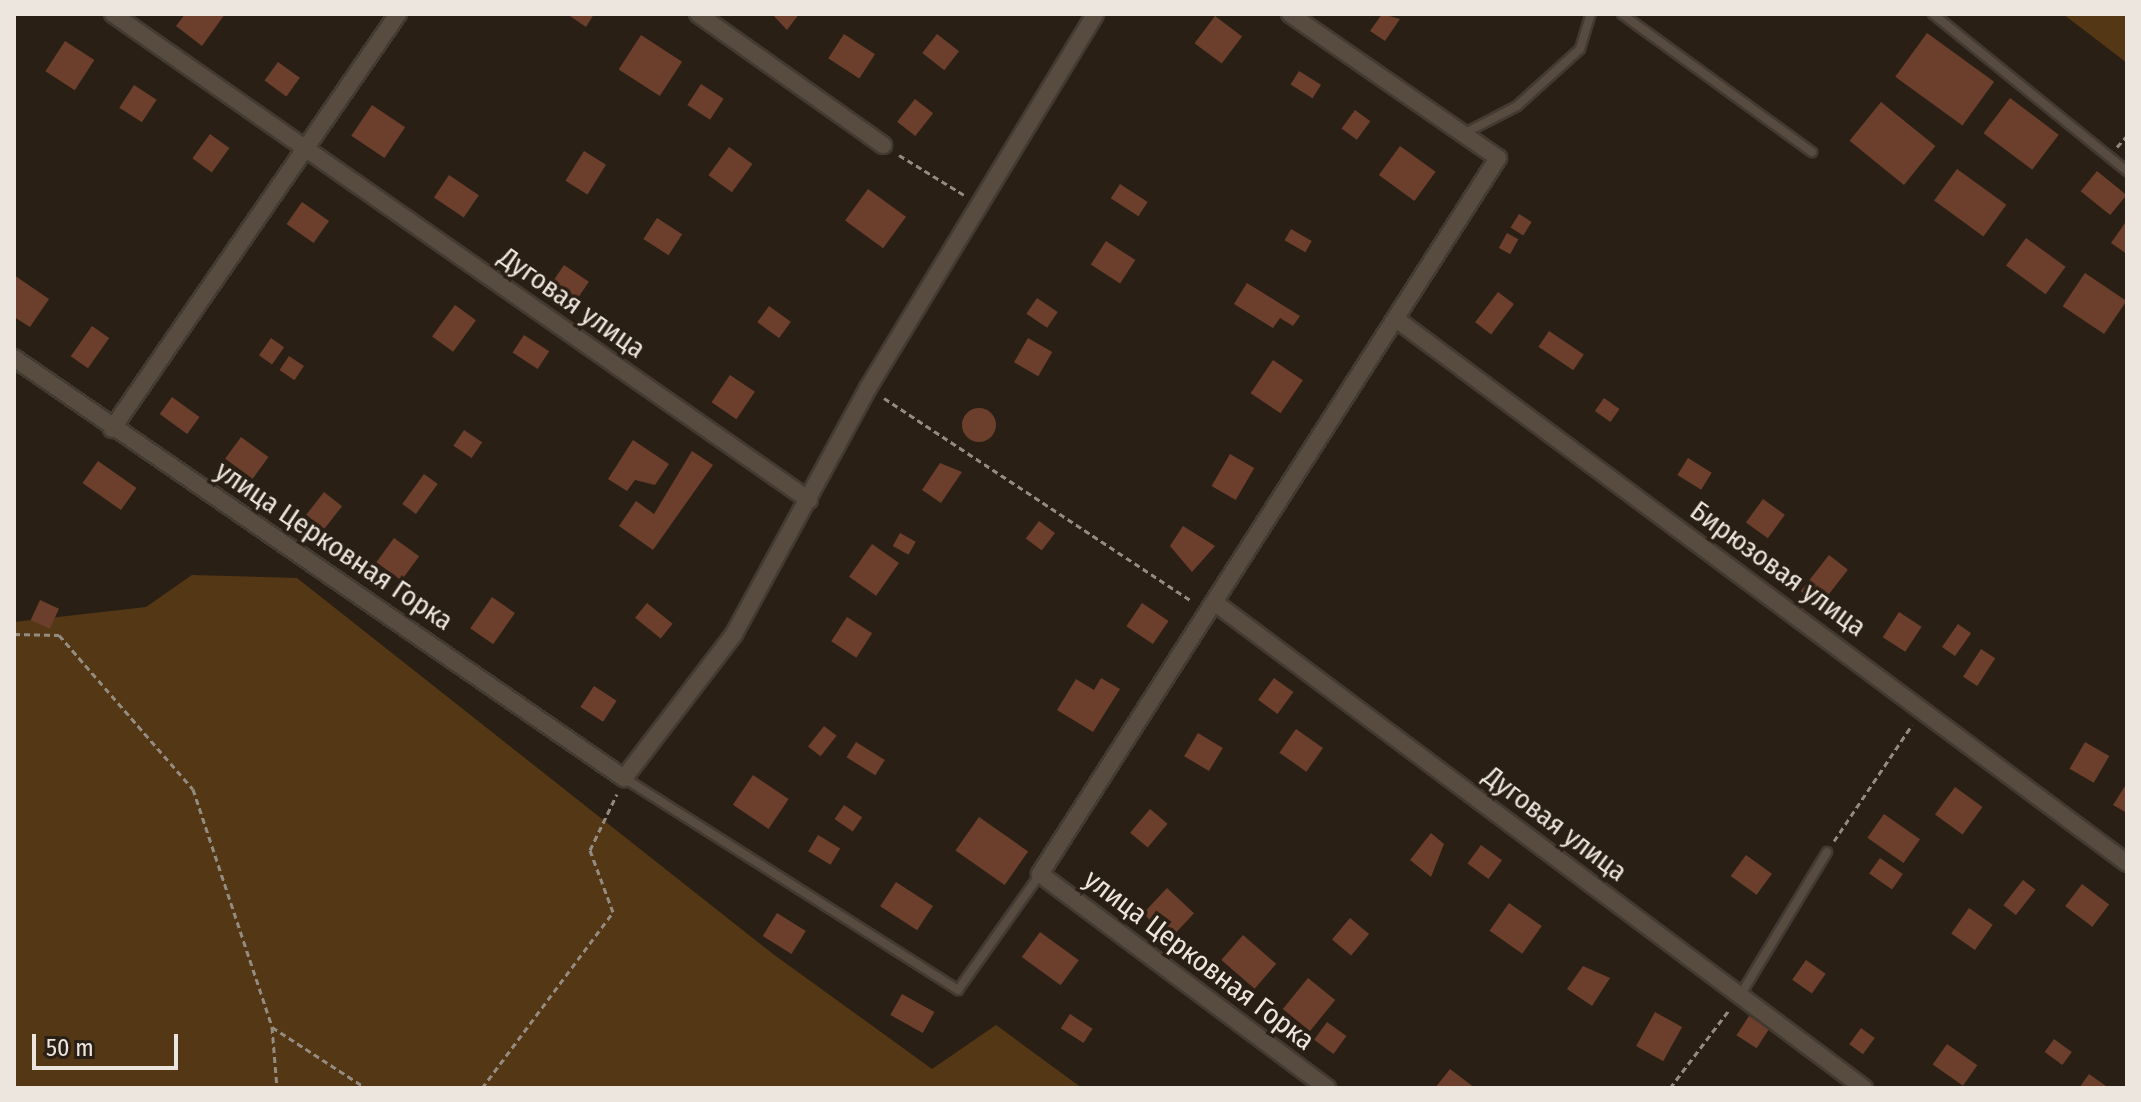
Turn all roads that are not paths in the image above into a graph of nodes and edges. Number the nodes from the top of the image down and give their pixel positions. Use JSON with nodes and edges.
{"nodes":[{"id":1,"x":113,"y":14,"type":"edge"},
{"id":2,"x":398,"y":14,"type":"edge"},
{"id":3,"x":698,"y":14,"type":"edge"},
{"id":4,"x":1095,"y":14,"type":"edge"},
{"id":5,"x":1290,"y":14,"type":"edge"},
{"id":6,"x":1591,"y":14,"type":"edge"},
{"id":7,"x":1622,"y":14,"type":"edge"},
{"id":8,"x":1933,"y":14,"type":"edge"},
{"id":9,"x":1465,"y":133,"type":"junction"},
{"id":10,"x":883,"y":145,"type":"road end"},
{"id":11,"x":306,"y":148,"type":"junction"},
{"id":12,"x":1812,"y":152,"type":"dead end"},
{"id":13,"x":2127,"y":171,"type":"edge"},
{"id":14,"x":1396,"y":319,"type":"junction"},
{"id":15,"x":14,"y":358,"type":"edge"},
{"id":16,"x":112,"y":429,"type":"junction"},
{"id":17,"x":809,"y":500,"type":"junction"},
{"id":18,"x":1212,"y":607,"type":"junction"},
{"id":19,"x":624,"y":778,"type":"junction"},
{"id":20,"x":1827,"y":852,"type":"road end"},
{"id":21,"x":2127,"y":863,"type":"edge"},
{"id":22,"x":1040,"y":874,"type":"junction"},
{"id":23,"x":1741,"y":994,"type":"junction"},
{"id":24,"x":1327,"y":1088,"type":"edge"},
{"id":25,"x":1864,"y":1088,"type":"edge"}],
"edges":[{"from":1,"to":11,"type":"street","name":"Дуговая улица"},
{"from":2,"to":11,"type":"street"},
{"from":3,"to":10,"type":"street"},
{"from":4,"to":17,"type":"street"},
{"from":5,"to":9,"type":"street"},
{"from":6,"to":9,"type":"lane"},
{"from":7,"to":12,"type":"lane"},
{"from":8,"to":13,"type":"lane"},
{"from":9,"to":14,"type":"street"},
{"from":11,"to":16,"type":"street"},
{"from":11,"to":17,"type":"street","name":"Дуговая улица"},
{"from":14,"to":18,"type":"street"},
{"from":14,"to":21,"type":"street","name":"Бирюзовая улица"},
{"from":15,"to":16,"type":"street","name":"улица Церковная Горка"},
{"from":16,"to":19,"type":"street","name":"улица Церковная Горка"},
{"from":17,"to":19,"type":"street"},
{"from":18,"to":22,"type":"street"},
{"from":18,"to":23,"type":"street","name":"Дуговая улица"},
{"from":19,"to":22,"type":"lane"},
{"from":20,"to":23,"type":"lane"},
{"from":22,"to":24,"type":"street","name":"улица Церковная Горка"},
{"from":23,"to":25,"type":"street","name":"Дуговая улица"}]}
